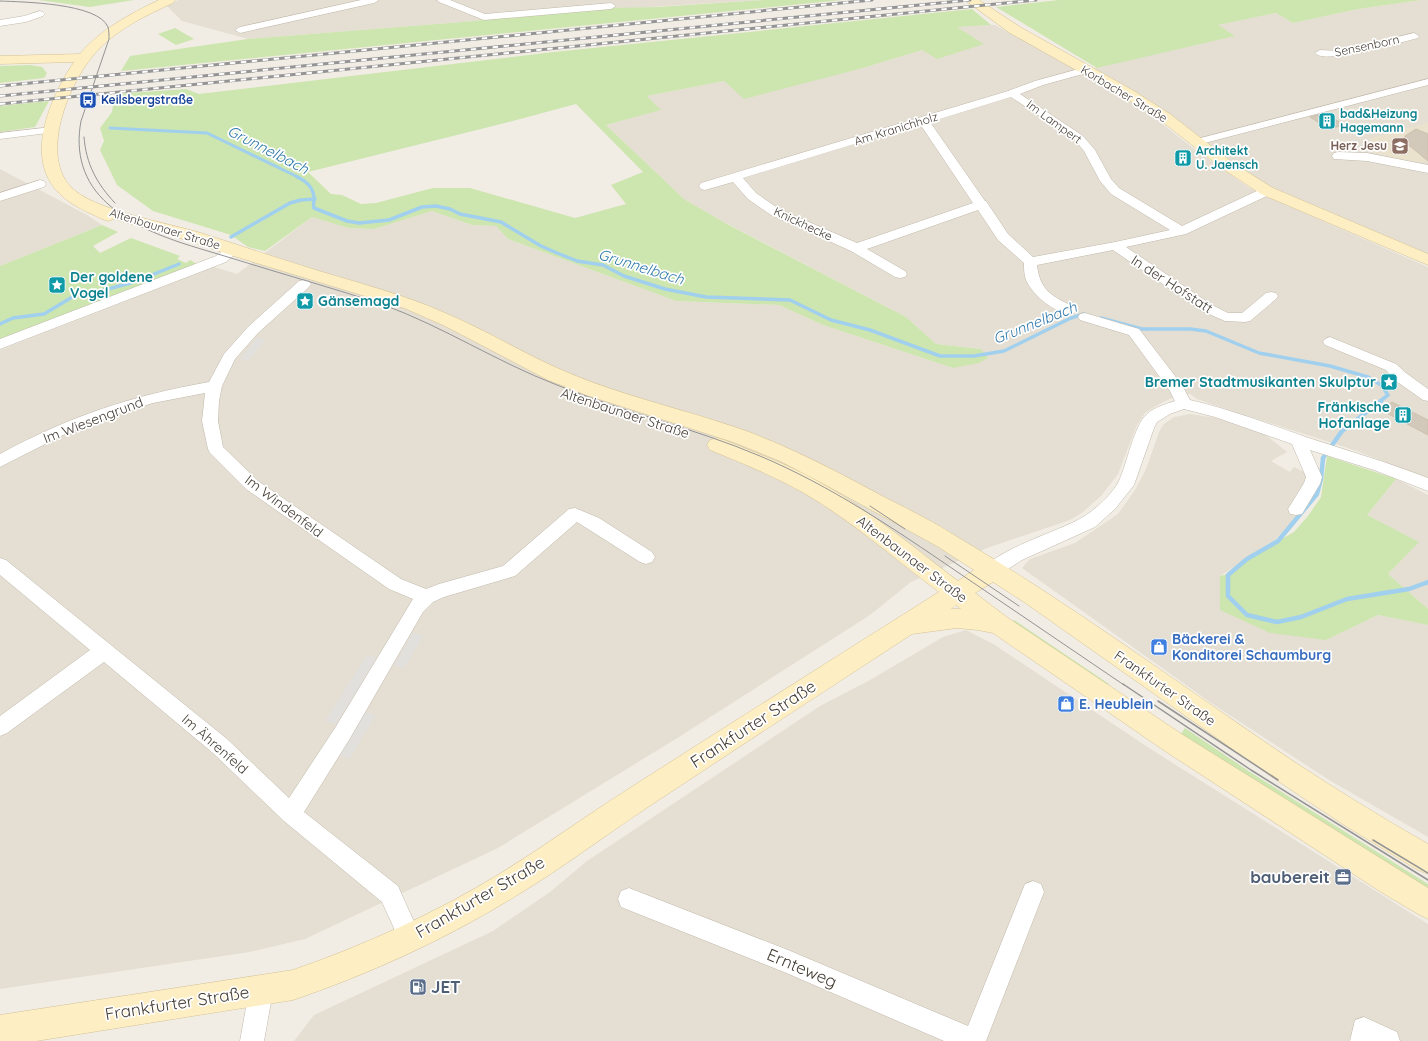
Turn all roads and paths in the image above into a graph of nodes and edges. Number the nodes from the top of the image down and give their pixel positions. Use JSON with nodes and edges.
{"nodes":[{"id":1,"x":169,"y":0,"type":"edge"},
{"id":2,"x":374,"y":0,"type":"edge"},
{"id":3,"x":442,"y":0,"type":"edge"},
{"id":4,"x":597,"y":0,"type":"edge"},
{"id":5,"x":971,"y":0,"type":"edge"},
{"id":6,"x":40,"y":14,"type":"dead end"},
{"id":7,"x":0,"y":23,"type":"edge"},
{"id":8,"x":240,"y":30,"type":"dead end"},
{"id":9,"x":1414,"y":36,"type":"dead end"},
{"id":10,"x":1320,"y":53,"type":"dead end"},
{"id":11,"x":87,"y":54,"type":"junction"},
{"id":12,"x":46,"y":59,"type":"junction"},
{"id":13,"x":0,"y":60,"type":"edge"},
{"id":14,"x":1086,"y":70,"type":"junction"},
{"id":15,"x":72,"y":77,"type":"junction"},
{"id":16,"x":1425,"y":85,"type":"edge"},
{"id":17,"x":1012,"y":93,"type":"junction"},
{"id":18,"x":924,"y":120,"type":"junction"},
{"id":19,"x":52,"y":130,"type":"junction"},
{"id":20,"x":0,"y":136,"type":"edge"},
{"id":21,"x":1197,"y":142,"type":"junction"},
{"id":22,"x":1338,"y":156,"type":"dead end"},
{"id":23,"x":1428,"y":169,"type":"edge"},
{"id":24,"x":736,"y":178,"type":"junction"},
{"id":25,"x":40,"y":184,"type":"dead end"},
{"id":26,"x":705,"y":186,"type":"dead end"},
{"id":27,"x":1267,"y":191,"type":"junction"},
{"id":28,"x":0,"y":197,"type":"edge"},
{"id":29,"x":982,"y":204,"type":"junction"},
{"id":30,"x":1181,"y":231,"type":"junction"},
{"id":31,"x":1115,"y":246,"type":"junction"},
{"id":32,"x":856,"y":248,"type":"junction"},
{"id":33,"x":227,"y":255,"type":"junction"},
{"id":34,"x":1428,"y":260,"type":"edge"},
{"id":35,"x":1030,"y":262,"type":"junction"},
{"id":36,"x":900,"y":274,"type":"dead end"},
{"id":37,"x":304,"y":284,"type":"junction"},
{"id":38,"x":1271,"y":296,"type":"dead end"},
{"id":39,"x":1069,"y":310,"type":"dead end"},
{"id":40,"x":1085,"y":317,"type":"dead end"},
{"id":41,"x":1330,"y":342,"type":"dead end"},
{"id":42,"x":0,"y":344,"type":"edge"},
{"id":43,"x":214,"y":386,"type":"junction"},
{"id":44,"x":1428,"y":396,"type":"edge"},
{"id":45,"x":1184,"y":404,"type":"junction"},
{"id":46,"x":1305,"y":442,"type":"junction"},
{"id":47,"x":0,"y":461,"type":"edge"},
{"id":48,"x":1428,"y":485,"type":"edge"},
{"id":49,"x":1296,"y":509,"type":"dead end"},
{"id":50,"x":646,"y":557,"type":"dead end"},
{"id":51,"x":0,"y":564,"type":"edge"},
{"id":52,"x":993,"y":570,"type":"junction"},
{"id":53,"x":957,"y":592,"type":"junction"},
{"id":54,"x":427,"y":597,"type":"junction"},
{"id":55,"x":1000,"y":625,"type":"junction"},
{"id":56,"x":904,"y":628,"type":"junction"},
{"id":57,"x":104,"y":651,"type":"junction"},
{"id":58,"x":0,"y":727,"type":"edge"},
{"id":59,"x":290,"y":814,"type":"junction"},
{"id":60,"x":1428,"y":860,"type":"edge"},
{"id":61,"x":1033,"y":892,"type":"dead end"},
{"id":62,"x":629,"y":899,"type":"dead end"},
{"id":63,"x":1428,"y":904,"type":"edge"},
{"id":64,"x":408,"y":939,"type":"junction"},
{"id":65,"x":261,"y":990,"type":"junction"},
{"id":66,"x":0,"y":1031,"type":"edge"},
{"id":67,"x":1363,"y":1035,"type":"edge"},
{"id":68,"x":252,"y":1041,"type":"edge"},
{"id":69,"x":974,"y":1041,"type":"edge"},
{"id":70,"x":1388,"y":1041,"type":"edge"}],
"edges":[{"from":1,"to":11,"type":"main road","name":"Altenbaunaer Straße"},
{"from":2,"to":8,"type":"street"},
{"from":3,"to":4,"type":"street"},
{"from":5,"to":14,"type":"main road","name":"Korbacher Straße"},
{"from":6,"to":7,"type":"street"},
{"from":9,"to":10,"type":"street","name":"Sensenborn"},
{"from":11,"to":12,"type":"main road"},
{"from":11,"to":15,"type":"main road","name":"Altenbaunaer Straße"},
{"from":12,"to":13,"type":"main road"},
{"from":12,"to":15,"type":"main road"},
{"from":14,"to":17,"type":"street","name":"Am Kranichholz"},
{"from":14,"to":21,"type":"main road","name":"Korbacher Straße"},
{"from":15,"to":19,"type":"main road","name":"Altenbaunaer Straße"},
{"from":16,"to":21,"type":"street"},
{"from":17,"to":18,"type":"street","name":"Am Kranichholz"},
{"from":17,"to":30,"type":"street","name":"Im Lampert"},
{"from":18,"to":24,"type":"street","name":"Am Kranichholz"},
{"from":18,"to":29,"type":"street"},
{"from":19,"to":20,"type":"street"},
{"from":19,"to":33,"type":"main road","name":"Altenbaunaer Straße"},
{"from":21,"to":27,"type":"main road","name":"Korbacher Straße"},
{"from":22,"to":23,"type":"street"},
{"from":24,"to":26,"type":"street","name":"Am Kranichholz"},
{"from":24,"to":32,"type":"street","name":"Knickhecke"},
{"from":25,"to":28,"type":"street"},
{"from":27,"to":30,"type":"street","name":"In der Hofstatt"},
{"from":27,"to":34,"type":"main road","name":"Korbacher Straße"},
{"from":29,"to":32,"type":"street"},
{"from":29,"to":35,"type":"street"},
{"from":30,"to":31,"type":"street","name":"In der Hofstatt"},
{"from":31,"to":35,"type":"street","name":"In der Hofstatt"},
{"from":31,"to":38,"type":"street","name":"In der Hofstatt"},
{"from":32,"to":36,"type":"street","name":"Knickhecke"},
{"from":33,"to":37,"type":"main road","name":"Altenbaunaer Straße"},
{"from":33,"to":42,"type":"street"},
{"from":33,"to":52,"type":"main road","name":"Altenbaunaer Straße"},
{"from":35,"to":39,"type":"street"},
{"from":37,"to":43,"type":"street","name":"Im Windenfeld"},
{"from":37,"to":53,"type":"main road","name":"Altenbaunaer Straße"},
{"from":40,"to":45,"type":"street"},
{"from":41,"to":44,"type":"street"},
{"from":43,"to":47,"type":"street","name":"Im Wiesengrund"},
{"from":43,"to":54,"type":"street","name":"Im Windenfeld"},
{"from":45,"to":46,"type":"street"},
{"from":45,"to":52,"type":"street"},
{"from":46,"to":48,"type":"street"},
{"from":46,"to":49,"type":"street"},
{"from":50,"to":54,"type":"street"},
{"from":51,"to":57,"type":"street","name":"Im Ährenfeld"},
{"from":52,"to":53,"type":"main road","name":"Frankfurter Straße"},
{"from":52,"to":60,"type":"main road","name":"Frankfurter Straße"},
{"from":53,"to":55,"type":"main road","name":"Altenbaunaer Straße"},
{"from":53,"to":56,"type":"main road","name":"Frankfurter Straße"},
{"from":54,"to":59,"type":"street"},
{"from":55,"to":56,"type":"main road","name":"Frankfurter Straße"},
{"from":55,"to":63,"type":"main road","name":"Frankfurter Straße"},
{"from":56,"to":64,"type":"main road","name":"Frankfurter Straße"},
{"from":57,"to":58,"type":"street"},
{"from":57,"to":59,"type":"street","name":"Im Ährenfeld"},
{"from":59,"to":64,"type":"street","name":"Im Ährenfeld"},
{"from":61,"to":69,"type":"street"},
{"from":62,"to":69,"type":"street","name":"Ernteweg"},
{"from":64,"to":65,"type":"main road","name":"Frankfurter Straße"},
{"from":65,"to":66,"type":"main road","name":"Frankfurter Straße"},
{"from":65,"to":68,"type":"street"},
{"from":67,"to":70,"type":"street"}]}
